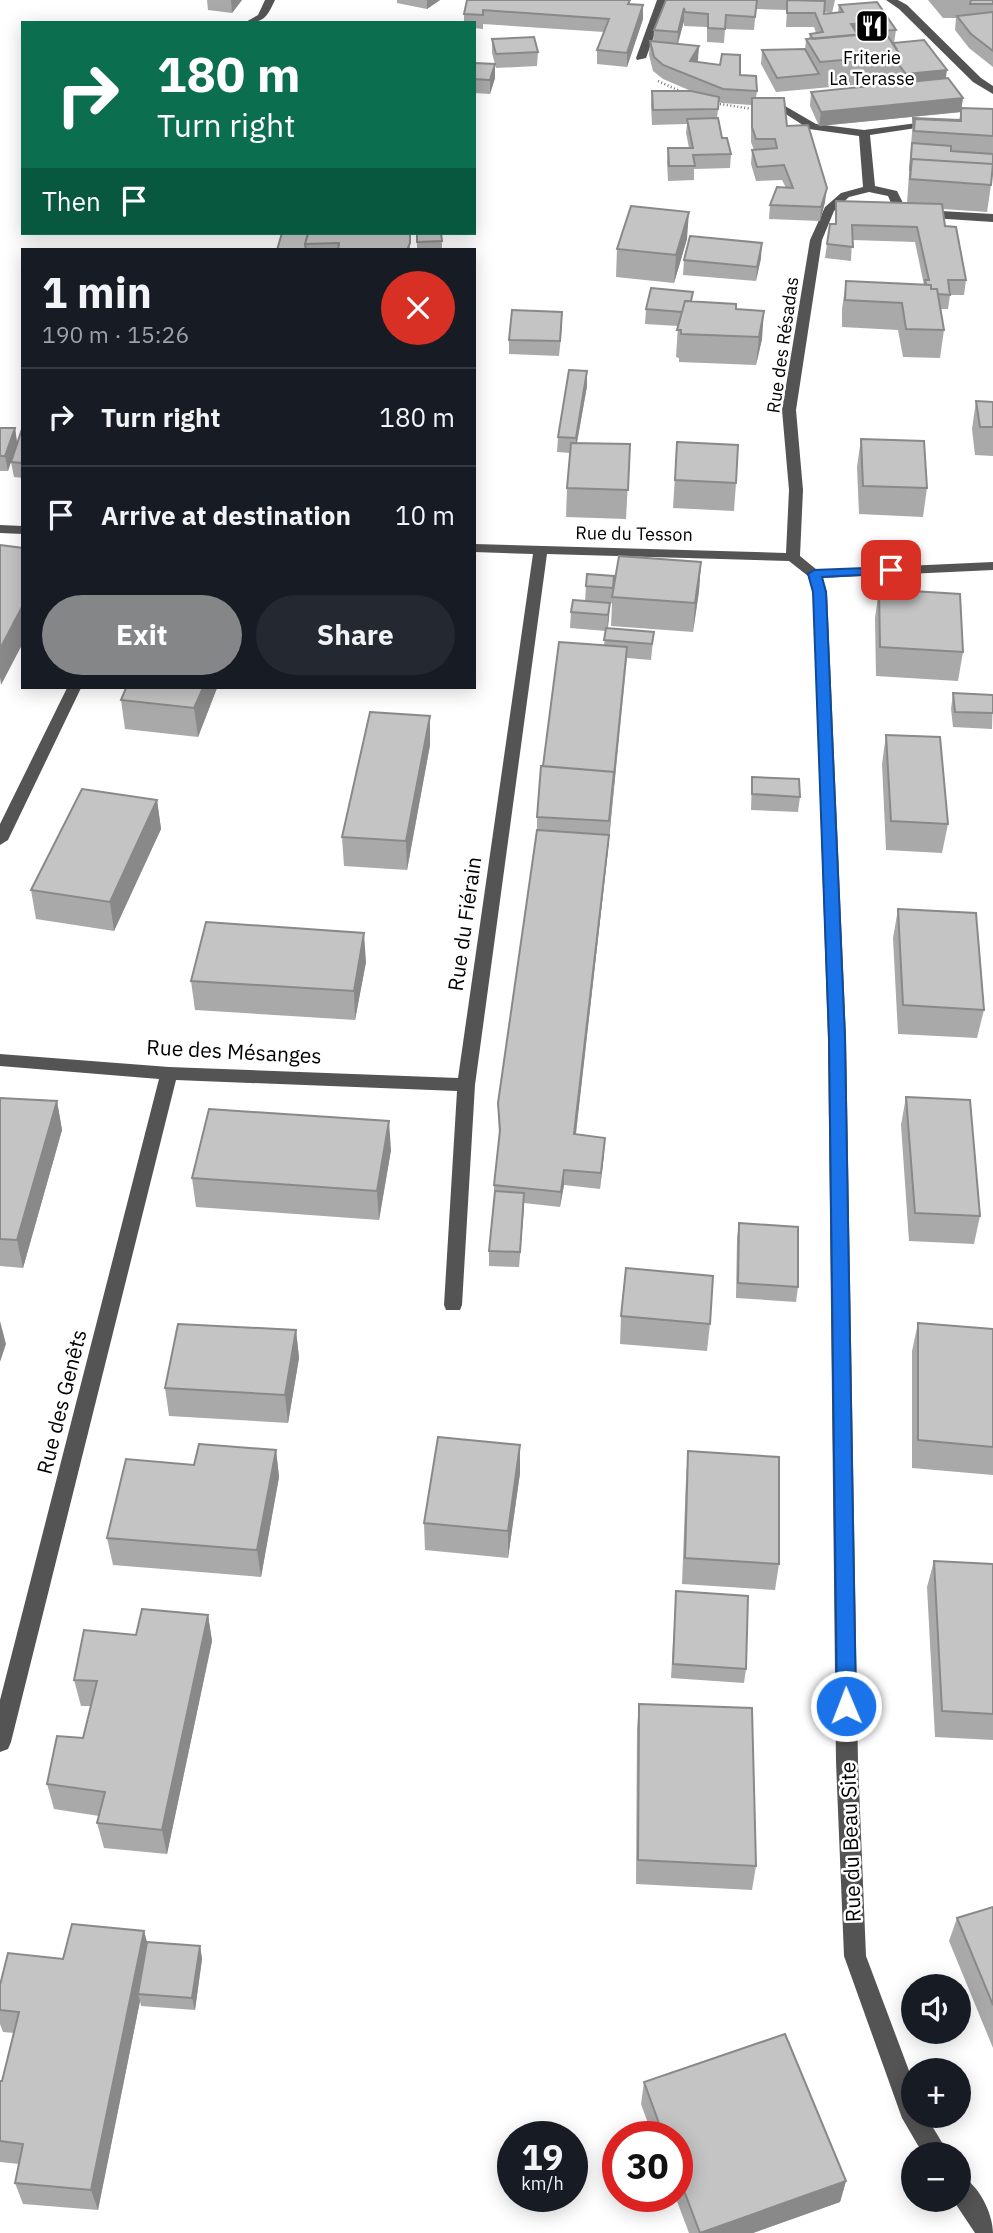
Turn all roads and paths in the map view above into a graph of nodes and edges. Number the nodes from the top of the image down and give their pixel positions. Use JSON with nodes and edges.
{"nodes":[{"id":1,"x":270,"y":0,"type":"edge"},
{"id":2,"x":662,"y":0,"type":"edge"},
{"id":3,"x":891,"y":0,"type":"edge"},
{"id":4,"x":253,"y":21,"type":"edge"},
{"id":5,"x":641,"y":58,"type":"joint"},
{"id":6,"x":993,"y":91,"type":"edge"},
{"id":7,"x":686,"y":94,"type":"edge"},
{"id":8,"x":707,"y":101,"type":"edge"},
{"id":9,"x":785,"y":109,"type":"joint"},
{"id":10,"x":947,"y":122,"type":"edge"},
{"id":11,"x":864,"y":133,"type":"junction"},
{"id":12,"x":869,"y":189,"type":"junction"},
{"id":13,"x":993,"y":218,"type":"edge"},
{"id":14,"x":0,"y":529,"type":"edge"},
{"id":15,"x":21,"y":530,"type":"edge"},
{"id":16,"x":476,"y":548,"type":"edge"},
{"id":17,"x":540,"y":551,"type":"junction"},
{"id":18,"x":793,"y":557,"type":"junction"},
{"id":19,"x":993,"y":566,"type":"edge"},
{"id":20,"x":814,"y":574,"type":"junction"},
{"id":21,"x":74,"y":689,"type":"edge"},
{"id":22,"x":0,"y":840,"type":"edge"},
{"id":23,"x":0,"y":1060,"type":"edge"},
{"id":24,"x":169,"y":1073,"type":"junction"},
{"id":25,"x":466,"y":1085,"type":"junction"},
{"id":26,"x":453,"y":1305,"type":"dead end"},
{"id":27,"x":0,"y":1742,"type":"edge"},
{"id":28,"x":929,"y":2142,"type":"edge"},
{"id":29,"x":971,"y":2205,"type":"edge"},
{"id":30,"x":989,"y":2233,"type":"edge"}],
"edges":[{"from":1,"to":4,"type":"street"},
{"from":2,"to":5,"type":"street"},
{"from":3,"to":6,"type":"street"},
{"from":5,"to":7,"type":"path"},
{"from":8,"to":9,"type":"path"},
{"from":9,"to":11,"type":"street"},
{"from":10,"to":11,"type":"street"},
{"from":11,"to":12,"type":"street"},
{"from":12,"to":13,"type":"street"},
{"from":12,"to":18,"type":"street","name":"Rue des Résadas"},
{"from":14,"to":15,"type":"street"},
{"from":16,"to":17,"type":"street","name":"Rue du Tesson"},
{"from":17,"to":18,"type":"street","name":"Rue du Tesson"},
{"from":17,"to":25,"type":"street","name":"Rue du Fiérain"},
{"from":18,"to":20,"type":"street"},
{"from":19,"to":20,"type":"street"},
{"from":20,"to":28,"type":"street","name":"Rue du Beau Site"},
{"from":21,"to":22,"type":"street"},
{"from":23,"to":24,"type":"street","name":"Rue des Mésanges"},
{"from":24,"to":25,"type":"street","name":"Rue des Mésanges"},
{"from":24,"to":27,"type":"street","name":"Rue des Genêts"},
{"from":25,"to":26,"type":"street","name":"Rue du Fiérain"},
{"from":29,"to":30,"type":"street"}]}
